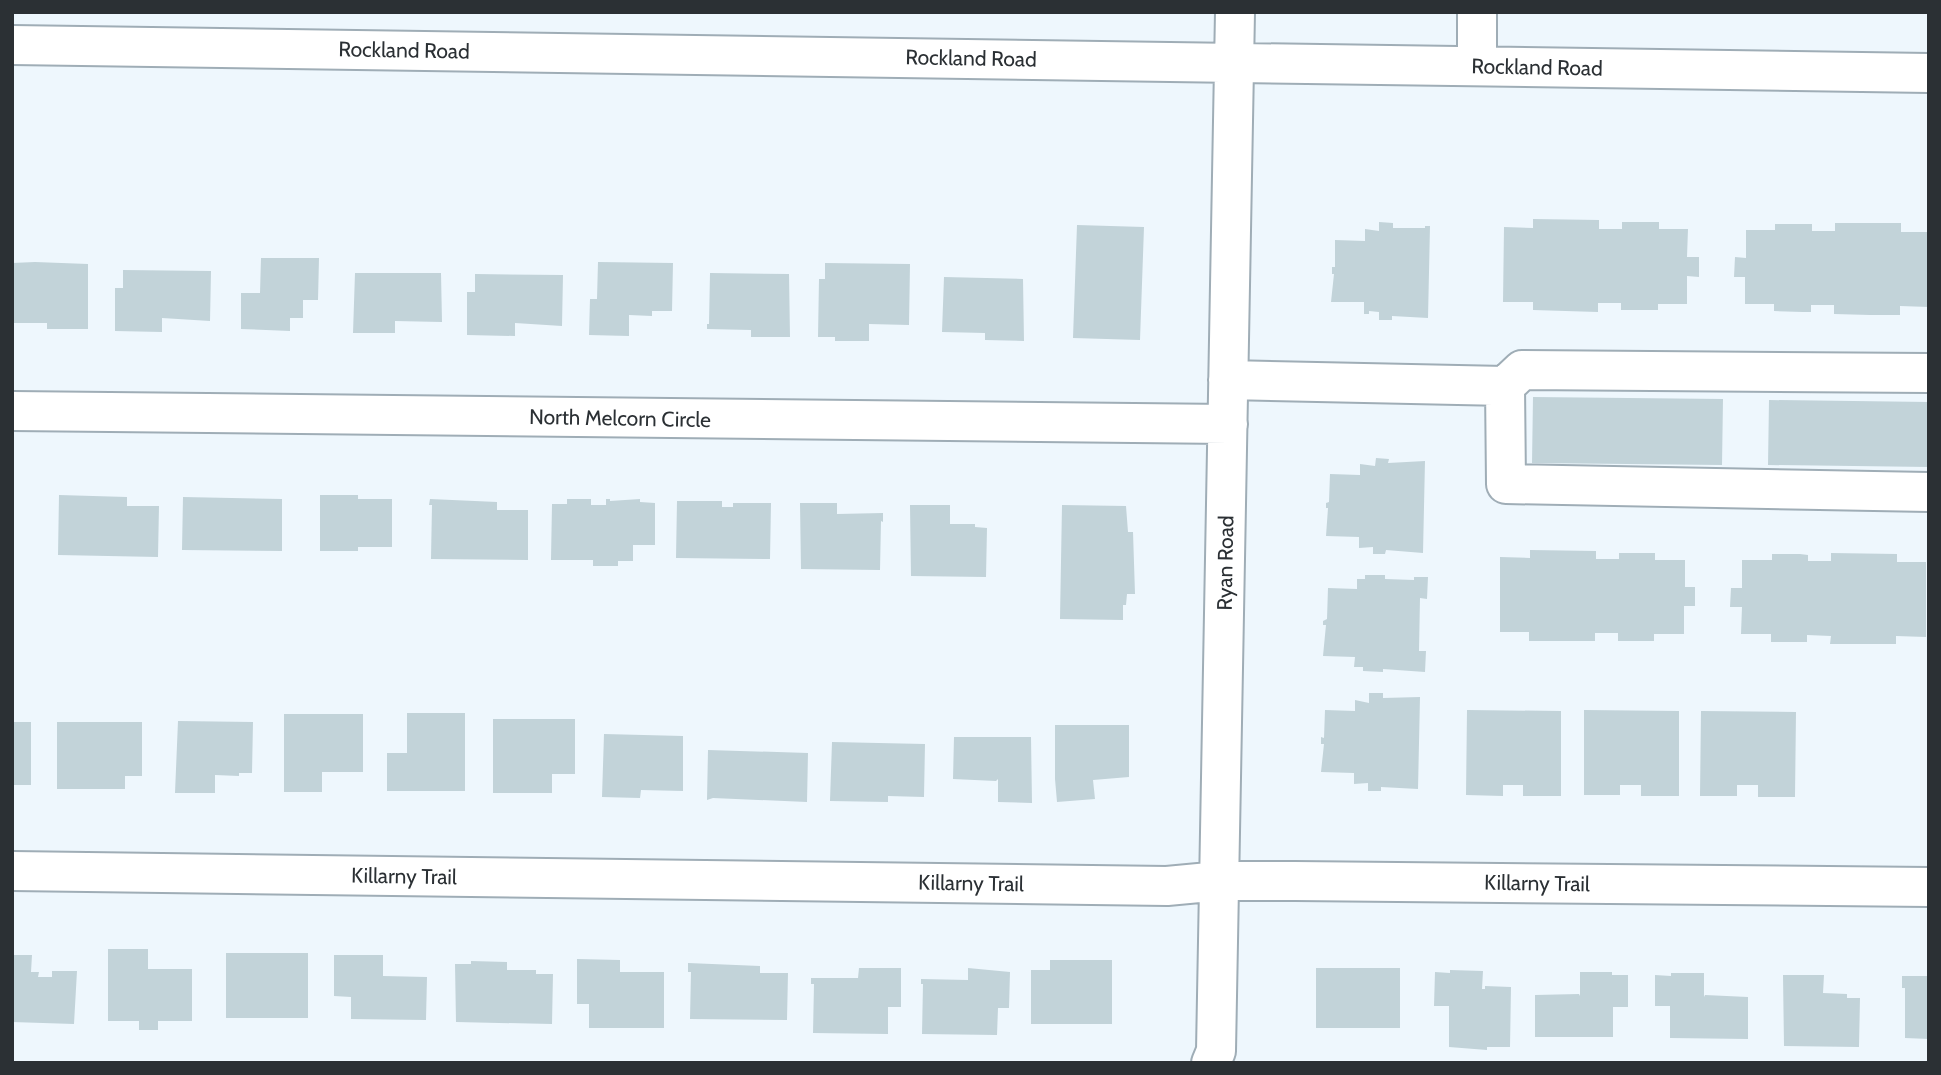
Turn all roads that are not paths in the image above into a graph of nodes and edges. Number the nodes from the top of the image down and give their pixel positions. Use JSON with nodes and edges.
{"nodes":[{"id":1,"x":1235,"y":12,"type":"edge"},
{"id":2,"x":1477,"y":12,"type":"edge"},
{"id":3,"x":12,"y":45,"type":"edge"},
{"id":4,"x":1234,"y":62,"type":"junction"},
{"id":5,"x":1476,"y":66,"type":"junction"},
{"id":6,"x":1929,"y":74,"type":"edge"},
{"id":7,"x":1929,"y":373,"type":"edge"},
{"id":8,"x":1228,"y":380,"type":"junction"},
{"id":9,"x":1505,"y":386,"type":"junction"},
{"id":10,"x":12,"y":411,"type":"edge"},
{"id":11,"x":1228,"y":424,"type":"junction"},
{"id":12,"x":1929,"y":492,"type":"edge"},
{"id":13,"x":12,"y":871,"type":"edge"},
{"id":14,"x":1220,"y":881,"type":"junction"},
{"id":15,"x":1929,"y":887,"type":"edge"},
{"id":16,"x":1211,"y":1063,"type":"edge"}],
"edges":[{"from":1,"to":4,"type":"street","name":"Ryan Road"},
{"from":2,"to":5,"type":"street"},
{"from":3,"to":4,"type":"street","name":"Rockland Road"},
{"from":4,"to":5,"type":"street","name":"Rockland Road"},
{"from":4,"to":8,"type":"street","name":"Ryan Road"},
{"from":5,"to":6,"type":"street","name":"Rockland Road"},
{"from":7,"to":9,"type":"street"},
{"from":8,"to":9,"type":"street"},
{"from":8,"to":11,"type":"street","name":"Ryan Road"},
{"from":9,"to":12,"type":"street"},
{"from":10,"to":11,"type":"street","name":"North Melcorn Circle"},
{"from":11,"to":14,"type":"street","name":"Ryan Road"},
{"from":13,"to":14,"type":"street","name":"Killarny Trail"},
{"from":14,"to":15,"type":"street","name":"Killarny Trail"},
{"from":14,"to":16,"type":"street","name":"Ryan Road"}]}
